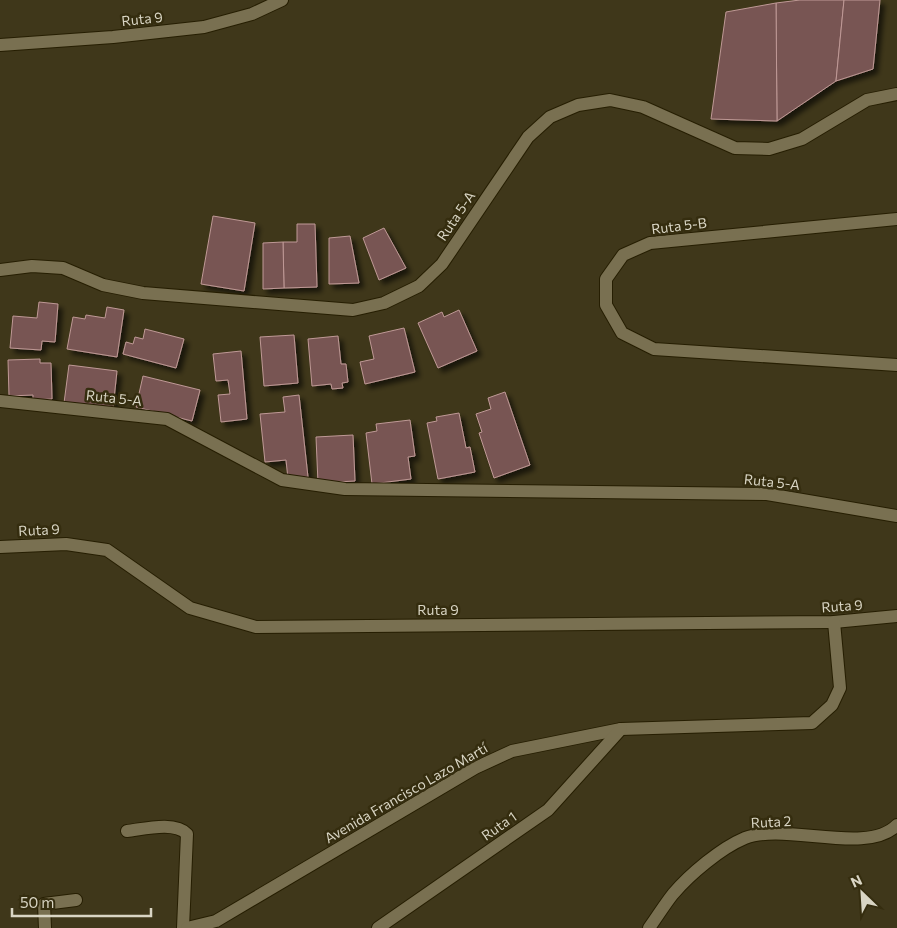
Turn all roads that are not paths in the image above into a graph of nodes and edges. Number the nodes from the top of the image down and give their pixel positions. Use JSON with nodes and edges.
{"nodes":[{"id":1,"x":282,"y":0,"type":"edge"},
{"id":2,"x":0,"y":45,"type":"edge"},
{"id":3,"x":897,"y":94,"type":"edge"},
{"id":4,"x":897,"y":219,"type":"edge"},
{"id":5,"x":0,"y":270,"type":"edge"},
{"id":6,"x":897,"y":365,"type":"edge"},
{"id":7,"x":0,"y":401,"type":"edge"},
{"id":8,"x":897,"y":516,"type":"edge"},
{"id":9,"x":0,"y":547,"type":"edge"},
{"id":10,"x":897,"y":616,"type":"edge"},
{"id":11,"x":834,"y":622,"type":"junction"},
{"id":12,"x":621,"y":729,"type":"junction"},
{"id":13,"x":897,"y":824,"type":"edge"},
{"id":14,"x":126,"y":831,"type":"dead end"},
{"id":15,"x":76,"y":900,"type":"dead end"},
{"id":16,"x":45,"y":928,"type":"edge"},
{"id":17,"x":183,"y":928,"type":"edge"},
{"id":18,"x":187,"y":928,"type":"edge"},
{"id":19,"x":378,"y":928,"type":"edge"},
{"id":20,"x":649,"y":928,"type":"edge"}],
"edges":[{"from":1,"to":2,"type":"street","name":"Ruta 9"},
{"from":3,"to":5,"type":"street","name":"Ruta 5-A"},
{"from":4,"to":6,"type":"street","name":"Ruta 5-B"},
{"from":7,"to":8,"type":"street","name":"Ruta 5-A"},
{"from":9,"to":11,"type":"street","name":"Ruta 9"},
{"from":10,"to":11,"type":"street","name":"Ruta 9"},
{"from":11,"to":12,"type":"street","name":"Avenida Francisco Lazo Martí"},
{"from":12,"to":18,"type":"street","name":"Avenida Francisco Lazo Martí"},
{"from":12,"to":19,"type":"street","name":"Ruta 1"},
{"from":13,"to":20,"type":"street","name":"Ruta 2"},
{"from":14,"to":17,"type":"street"},
{"from":15,"to":16,"type":"street"}]}
